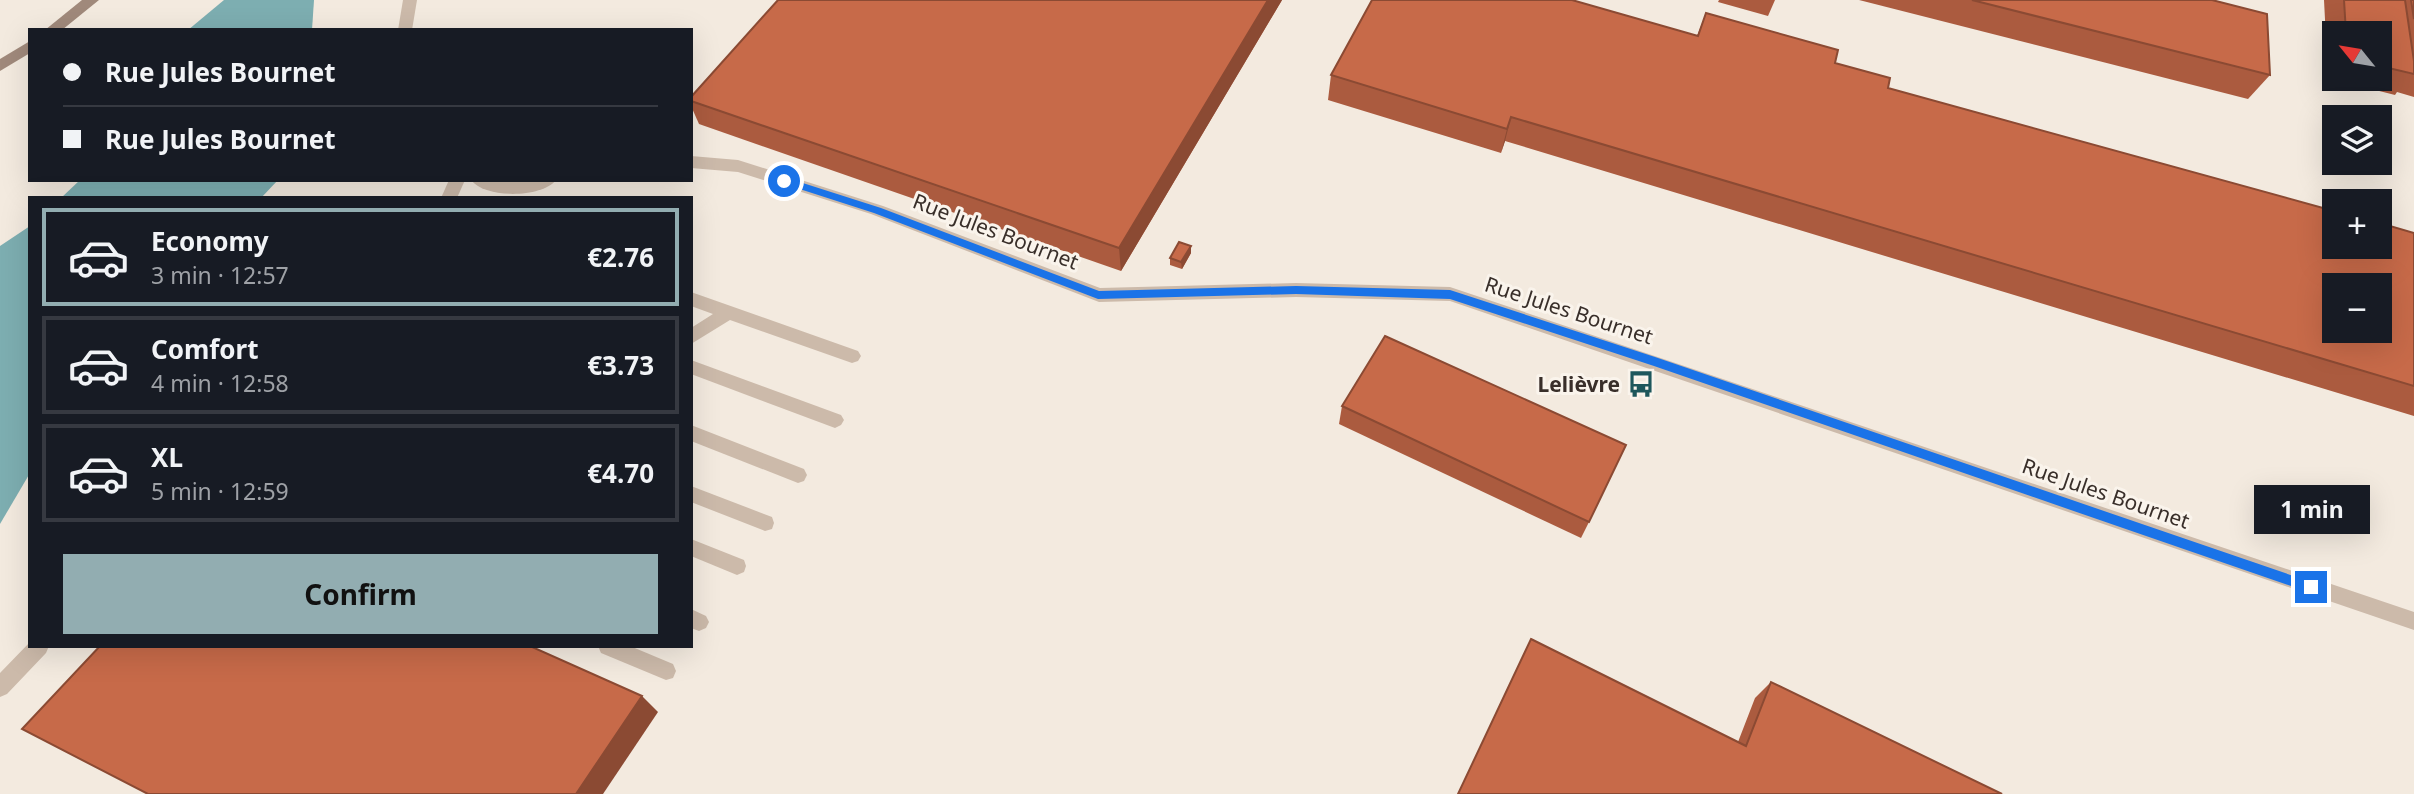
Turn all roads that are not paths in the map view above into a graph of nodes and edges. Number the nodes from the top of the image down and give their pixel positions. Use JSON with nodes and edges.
{"nodes":[{"id":1,"x":92,"y":0,"type":"edge"},
{"id":2,"x":410,"y":0,"type":"edge"},
{"id":3,"x":55,"y":28,"type":"edge"},
{"id":4,"x":405,"y":28,"type":"edge"},
{"id":5,"x":28,"y":47,"type":"edge"},
{"id":6,"x":0,"y":66,"type":"edge"},
{"id":7,"x":693,"y":162,"type":"edge"},
{"id":8,"x":484,"y":182,"type":"edge"},
{"id":9,"x":540,"y":182,"type":"edge"},
{"id":10,"x":514,"y":189,"type":"junction"},
{"id":11,"x":502,"y":196,"type":"edge"},
{"id":12,"x":693,"y":300,"type":"edge"},
{"id":13,"x":728,"y":313,"type":"junction"},
{"id":14,"x":693,"y":336,"type":"edge"},
{"id":15,"x":852,"y":356,"type":"dead end"},
{"id":16,"x":693,"y":367,"type":"edge"},
{"id":17,"x":835,"y":420,"type":"dead end"},
{"id":18,"x":693,"y":434,"type":"edge"},
{"id":19,"x":798,"y":475,"type":"dead end"},
{"id":20,"x":693,"y":495,"type":"edge"},
{"id":21,"x":765,"y":523,"type":"dead end"},
{"id":22,"x":693,"y":548,"type":"edge"},
{"id":23,"x":737,"y":566,"type":"dead end"},
{"id":24,"x":2414,"y":621,"type":"edge"},
{"id":25,"x":37,"y":648,"type":"edge"},
{"id":26,"x":613,"y":648,"type":"edge"},
{"id":27,"x":666,"y":671,"type":"dead end"},
{"id":28,"x":0,"y":687,"type":"edge"}],
"edges":[{"from":1,"to":3,"type":"main road"},
{"from":2,"to":4,"type":"street"},
{"from":5,"to":6,"type":"main road"},
{"from":7,"to":24,"type":"street","name":"Rue Jules Bournet"},
{"from":8,"to":10,"type":"street"},
{"from":9,"to":10,"type":"street"},
{"from":10,"to":11,"type":"street"},
{"from":12,"to":13,"type":"street"},
{"from":13,"to":14,"type":"street"},
{"from":13,"to":15,"type":"street"},
{"from":16,"to":17,"type":"street"},
{"from":18,"to":19,"type":"street"},
{"from":20,"to":21,"type":"street"},
{"from":22,"to":23,"type":"street"},
{"from":25,"to":28,"type":"street"},
{"from":26,"to":27,"type":"street"}]}
